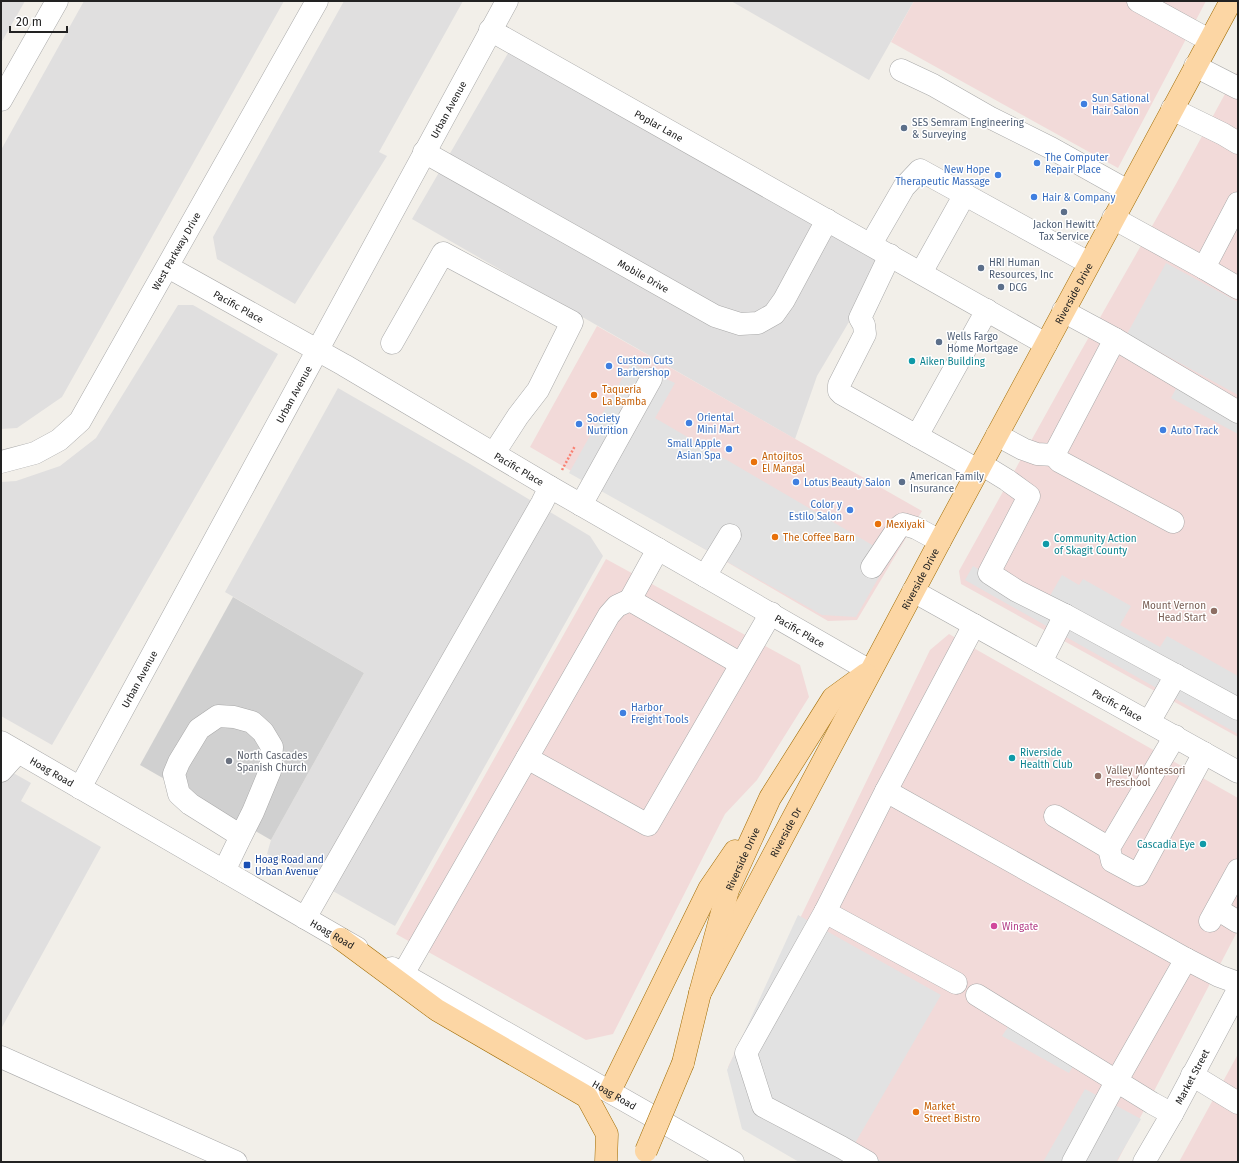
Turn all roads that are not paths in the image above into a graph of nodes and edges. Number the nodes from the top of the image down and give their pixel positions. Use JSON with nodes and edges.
{"nodes":[{"id":1,"x":57,"y":1,"type":"edge"},
{"id":2,"x":316,"y":1,"type":"edge"},
{"id":3,"x":507,"y":1,"type":"edge"},
{"id":4,"x":1138,"y":1,"type":"edge"},
{"id":5,"x":1231,"y":1,"type":"edge"},
{"id":6,"x":490,"y":30,"type":"junction"},
{"id":7,"x":1209,"y":40,"type":"junction"},
{"id":8,"x":1195,"y":66,"type":"junction"},
{"id":9,"x":901,"y":70,"type":"dead end"},
{"id":10,"x":1238,"y":88,"type":"edge"},
{"id":11,"x":1,"y":100,"type":"edge"},
{"id":12,"x":1172,"y":109,"type":"junction"},
{"id":13,"x":1238,"y":143,"type":"edge"},
{"id":14,"x":424,"y":152,"type":"junction"},
{"id":15,"x":1128,"y":191,"type":"junction"},
{"id":16,"x":965,"y":194,"type":"junction"},
{"id":17,"x":1238,"y":203,"type":"edge"},
{"id":18,"x":1113,"y":218,"type":"junction"},
{"id":19,"x":828,"y":220,"type":"junction"},
{"id":20,"x":871,"y":244,"type":"junction"},
{"id":21,"x":890,"y":255,"type":"junction"},
{"id":22,"x":1089,"y":263,"type":"junction"},
{"id":23,"x":168,"y":267,"type":"junction"},
{"id":24,"x":1204,"y":268,"type":"junction"},
{"id":25,"x":921,"y":273,"type":"junction"},
{"id":26,"x":1238,"y":288,"type":"edge"},
{"id":27,"x":987,"y":310,"type":"junction"},
{"id":28,"x":1063,"y":311,"type":"junction"},
{"id":29,"x":1115,"y":339,"type":"junction"},
{"id":30,"x":392,"y":343,"type":"dead end"},
{"id":31,"x":1046,"y":344,"type":"junction"},
{"id":32,"x":317,"y":350,"type":"junction"},
{"id":33,"x":651,"y":379,"type":"dead end"},
{"id":34,"x":1238,"y":412,"type":"edge"},
{"id":35,"x":997,"y":435,"type":"junction"},
{"id":36,"x":918,"y":436,"type":"junction"},
{"id":37,"x":494,"y":453,"type":"junction"},
{"id":38,"x":1054,"y":455,"type":"junction"},
{"id":39,"x":1,"y":462,"type":"edge"},
{"id":40,"x":979,"y":467,"type":"junction"},
{"id":41,"x":556,"y":479,"type":"junction"},
{"id":42,"x":581,"y":505,"type":"junction"},
{"id":43,"x":1173,"y":522,"type":"dead end"},
{"id":44,"x":730,"y":535,"type":"dead end"},
{"id":45,"x":940,"y":541,"type":"junction"},
{"id":46,"x":658,"y":549,"type":"junction"},
{"id":47,"x":872,"y":567,"type":"dead end"},
{"id":48,"x":705,"y":576,"type":"junction"},
{"id":49,"x":913,"y":591,"type":"junction"},
{"id":50,"x":630,"y":600,"type":"junction"},
{"id":51,"x":770,"y":613,"type":"junction"},
{"id":52,"x":1065,"y":615,"type":"junction"},
{"id":53,"x":974,"y":625,"type":"junction"},
{"id":54,"x":1041,"y":662,"type":"junction"},
{"id":55,"x":741,"y":664,"type":"junction"},
{"id":56,"x":870,"y":671,"type":"junction"},
{"id":57,"x":1176,"y":675,"type":"junction"},
{"id":58,"x":1238,"y":709,"type":"edge"},
{"id":59,"x":1149,"y":722,"type":"junction"},
{"id":60,"x":1175,"y":736,"type":"junction"},
{"id":61,"x":9,"y":747,"type":"edge"},
{"id":62,"x":1204,"y":753,"type":"junction"},
{"id":63,"x":527,"y":758,"type":"junction"},
{"id":64,"x":1,"y":771,"type":"edge"},
{"id":65,"x":1238,"y":772,"type":"edge"},
{"id":66,"x":80,"y":788,"type":"junction"},
{"id":67,"x":886,"y":791,"type":"junction"},
{"id":68,"x":770,"y":798,"type":"junction"},
{"id":69,"x":1055,"y":816,"type":"dead end"},
{"id":70,"x":240,"y":836,"type":"junction"},
{"id":71,"x":1109,"y":848,"type":"junction"},
{"id":72,"x":1238,"y":870,"type":"edge"},
{"id":73,"x":224,"y":871,"type":"junction"},
{"id":74,"x":825,"y":912,"type":"junction"},
{"id":75,"x":305,"y":918,"type":"junction"},
{"id":76,"x":1238,"y":922,"type":"edge"},
{"id":77,"x":341,"y":939,"type":"junction"},
{"id":78,"x":1186,"y":960,"type":"junction"},
{"id":79,"x":404,"y":974,"type":"junction"},
{"id":80,"x":956,"y":983,"type":"dead end"},
{"id":81,"x":1238,"y":984,"type":"edge"},
{"id":82,"x":1238,"y":990,"type":"edge"},
{"id":83,"x":700,"y":994,"type":"junction"},
{"id":84,"x":977,"y":995,"type":"dead end"},
{"id":85,"x":1,"y":1057,"type":"edge"},
{"id":86,"x":1192,"y":1075,"type":"junction"},
{"id":87,"x":1116,"y":1082,"type":"junction"},
{"id":88,"x":610,"y":1091,"type":"junction"},
{"id":89,"x":1238,"y":1103,"type":"edge"},
{"id":90,"x":1172,"y":1114,"type":"junction"},
{"id":91,"x":841,"y":1155,"type":"edge"},
{"id":92,"x":644,"y":1156,"type":"edge"},
{"id":93,"x":236,"y":1162,"type":"edge"},
{"id":94,"x":606,"y":1162,"type":"edge"},
{"id":95,"x":734,"y":1162,"type":"edge"},
{"id":96,"x":867,"y":1162,"type":"edge"},
{"id":97,"x":1073,"y":1162,"type":"edge"},
{"id":98,"x":1144,"y":1162,"type":"edge"}],
"edges":[{"from":1,"to":11,"type":"street"},
{"from":2,"to":23,"type":"street","name":"West Parkway Drive"},
{"from":3,"to":6,"type":"street","name":"Urban Avenue"},
{"from":4,"to":7,"type":"street"},
{"from":5,"to":7,"type":"main road","name":"Riverside Drive"},
{"from":6,"to":14,"type":"street","name":"Urban Avenue"},
{"from":6,"to":19,"type":"street","name":"Poplar Lane"},
{"from":7,"to":8,"type":"main road","name":"Riverside Drive"},
{"from":8,"to":10,"type":"street"},
{"from":8,"to":12,"type":"main road","name":"Riverside Drive"},
{"from":9,"to":15,"type":"street"},
{"from":12,"to":13,"type":"street"},
{"from":12,"to":15,"type":"main road","name":"Riverside Drive"},
{"from":14,"to":19,"type":"street","name":"Mobile Drive"},
{"from":14,"to":32,"type":"street","name":"Urban Avenue"},
{"from":15,"to":18,"type":"main road","name":"Riverside Drive"},
{"from":16,"to":20,"type":"street"},
{"from":16,"to":22,"type":"street"},
{"from":16,"to":25,"type":"street"},
{"from":17,"to":24,"type":"street"},
{"from":18,"to":22,"type":"main road","name":"Riverside Drive"},
{"from":18,"to":24,"type":"street"},
{"from":19,"to":20,"type":"street","name":"Poplar Lane"},
{"from":20,"to":21,"type":"street","name":"Poplar Lane"},
{"from":21,"to":25,"type":"street","name":"Poplar Lane"},
{"from":21,"to":36,"type":"street"},
{"from":22,"to":28,"type":"main road","name":"Riverside Drive"},
{"from":23,"to":32,"type":"street","name":"Pacific Place"},
{"from":23,"to":39,"type":"street","name":"West Parkway Drive"},
{"from":24,"to":26,"type":"street"},
{"from":25,"to":27,"type":"street","name":"Poplar Lane"},
{"from":27,"to":31,"type":"street","name":"Poplar Lane"},
{"from":27,"to":36,"type":"street"},
{"from":28,"to":29,"type":"street"},
{"from":28,"to":31,"type":"main road","name":"Riverside Drive"},
{"from":29,"to":34,"type":"street"},
{"from":29,"to":38,"type":"street"},
{"from":30,"to":37,"type":"street"},
{"from":31,"to":35,"type":"main road","name":"Riverside Drive"},
{"from":32,"to":37,"type":"street","name":"Pacific Place"},
{"from":32,"to":66,"type":"street","name":"Urban Avenue"},
{"from":33,"to":42,"type":"street"},
{"from":35,"to":38,"type":"street"},
{"from":35,"to":40,"type":"main road","name":"Riverside Drive"},
{"from":36,"to":40,"type":"street"},
{"from":37,"to":41,"type":"street","name":"Pacific Place"},
{"from":38,"to":43,"type":"street"},
{"from":40,"to":45,"type":"main road","name":"Riverside Drive"},
{"from":40,"to":52,"type":"street"},
{"from":41,"to":42,"type":"street","name":"Pacific Place"},
{"from":41,"to":75,"type":"street"},
{"from":42,"to":46,"type":"street","name":"Pacific Place"},
{"from":44,"to":48,"type":"street"},
{"from":45,"to":47,"type":"street"},
{"from":45,"to":49,"type":"main road","name":"Riverside Drive"},
{"from":46,"to":48,"type":"street","name":"Pacific Place"},
{"from":46,"to":50,"type":"street"},
{"from":48,"to":51,"type":"street","name":"Pacific Place"},
{"from":49,"to":53,"type":"street","name":"Pacific Place"},
{"from":49,"to":56,"type":"main road","name":"Riverside Drive"},
{"from":50,"to":55,"type":"street"},
{"from":50,"to":63,"type":"street"},
{"from":51,"to":55,"type":"street"},
{"from":51,"to":56,"type":"street","name":"Pacific Place"},
{"from":52,"to":54,"type":"street"},
{"from":52,"to":57,"type":"street"},
{"from":53,"to":54,"type":"street","name":"Pacific Place"},
{"from":53,"to":67,"type":"street"},
{"from":54,"to":59,"type":"street","name":"Pacific Place"},
{"from":55,"to":63,"type":"street"},
{"from":56,"to":68,"type":"main road","name":"Riverside Drive"},
{"from":56,"to":83,"type":"main road","name":"Riverside Dr"},
{"from":57,"to":58,"type":"street"},
{"from":57,"to":59,"type":"street"},
{"from":59,"to":60,"type":"street","name":"Pacific Place"},
{"from":60,"to":62,"type":"street","name":"Pacific Place"},
{"from":60,"to":71,"type":"street"},
{"from":61,"to":64,"type":"street"},
{"from":61,"to":66,"type":"street","name":"Hoag Road"},
{"from":62,"to":65,"type":"street","name":"Pacific Place"},
{"from":62,"to":71,"type":"street"},
{"from":63,"to":79,"type":"street"},
{"from":66,"to":73,"type":"street","name":"Hoag Road"},
{"from":67,"to":74,"type":"street"},
{"from":67,"to":78,"type":"street"},
{"from":68,"to":83,"type":"main road","name":"Riverside Drive"},
{"from":68,"to":88,"type":"main road"},
{"from":69,"to":71,"type":"street"},
{"from":70,"to":70,"type":"street"},
{"from":70,"to":73,"type":"street"},
{"from":72,"to":76,"type":"street"},
{"from":73,"to":75,"type":"street","name":"Hoag Road"},
{"from":74,"to":80,"type":"street"},
{"from":74,"to":91,"type":"street"},
{"from":75,"to":77,"type":"street","name":"Hoag Road"},
{"from":77,"to":79,"type":"street","name":"Hoag Road"},
{"from":77,"to":94,"type":"main road"},
{"from":78,"to":81,"type":"street"},
{"from":78,"to":87,"type":"street"},
{"from":79,"to":88,"type":"street","name":"Hoag Road"},
{"from":82,"to":86,"type":"street","name":"Market Street"},
{"from":83,"to":92,"type":"main road","name":"Riverside Drive","bridge":true},
{"from":84,"to":87,"type":"street"},
{"from":85,"to":93,"type":"street"},
{"from":86,"to":89,"type":"street"},
{"from":86,"to":90,"type":"street","name":"Market Street"},
{"from":87,"to":90,"type":"street"},
{"from":87,"to":97,"type":"street"},
{"from":88,"to":95,"type":"street","name":"Hoag Road"},
{"from":90,"to":98,"type":"street","name":"Market Street"},
{"from":91,"to":96,"type":"street"}]}
